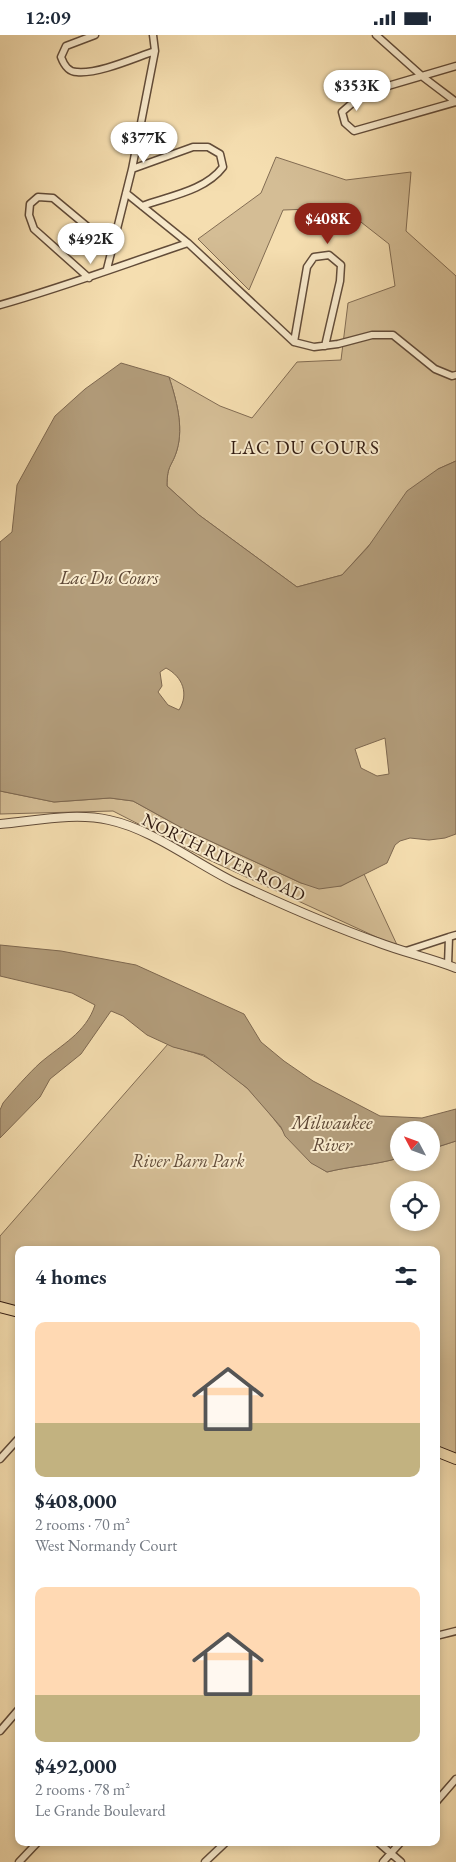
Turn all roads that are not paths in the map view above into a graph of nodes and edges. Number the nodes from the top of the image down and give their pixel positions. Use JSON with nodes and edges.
{"nodes":[{"id":1,"x":95,"y":35,"type":"edge"},
{"id":2,"x":153,"y":35,"type":"edge"},
{"id":3,"x":376,"y":35,"type":"edge"},
{"id":4,"x":155,"y":51,"type":"junction"},
{"id":5,"x":456,"y":66,"type":"edge"},
{"id":6,"x":423,"y":77,"type":"junction"},
{"id":7,"x":456,"y":102,"type":"edge"},
{"id":8,"x":132,"y":169,"type":"junction"},
{"id":9,"x":126,"y":193,"type":"junction"},
{"id":10,"x":142,"y":206,"type":"junction"},
{"id":11,"x":188,"y":243,"type":"junction"},
{"id":12,"x":114,"y":248,"type":"junction"},
{"id":13,"x":107,"y":269,"type":"junction"},
{"id":14,"x":89,"y":278,"type":"junction"},
{"id":15,"x":0,"y":305,"type":"edge"},
{"id":16,"x":294,"y":342,"type":"junction"},
{"id":17,"x":325,"y":346,"type":"junction"},
{"id":18,"x":456,"y":375,"type":"edge"},
{"id":19,"x":0,"y":824,"type":"edge"},
{"id":20,"x":453,"y":936,"type":"edge"},
{"id":21,"x":406,"y":951,"type":"junction"},
{"id":22,"x":448,"y":965,"type":"junction"},
{"id":23,"x":456,"y":968,"type":"edge"},
{"id":24,"x":0,"y":1307,"type":"edge"},
{"id":25,"x":15,"y":1311,"type":"edge"},
{"id":26,"x":15,"y":1442,"type":"edge"},
{"id":27,"x":440,"y":1453,"type":"edge"},
{"id":28,"x":0,"y":1459,"type":"edge"},
{"id":29,"x":456,"y":1459,"type":"edge"},
{"id":30,"x":456,"y":1631,"type":"edge"},
{"id":31,"x":440,"y":1635,"type":"edge"},
{"id":32,"x":15,"y":1714,"type":"edge"},
{"id":33,"x":0,"y":1731,"type":"edge"},
{"id":34,"x":456,"y":1779,"type":"edge"},
{"id":35,"x":440,"y":1797,"type":"edge"},
{"id":36,"x":34,"y":1846,"type":"edge"},
{"id":37,"x":222,"y":1846,"type":"edge"},
{"id":38,"x":382,"y":1846,"type":"edge"},
{"id":39,"x":397,"y":1846,"type":"edge"},
{"id":40,"x":390,"y":1853,"type":"junction"},
{"id":41,"x":19,"y":1862,"type":"edge"},
{"id":42,"x":204,"y":1862,"type":"edge"},
{"id":43,"x":383,"y":1862,"type":"edge"},
{"id":44,"x":401,"y":1862,"type":"edge"}],
"edges":[{"from":1,"to":4,"type":"street"},
{"from":2,"to":4,"type":"street"},
{"from":3,"to":6,"type":"street"},
{"from":4,"to":8,"type":"street"},
{"from":5,"to":6,"type":"street"},
{"from":6,"to":7,"type":"street"},
{"from":6,"to":7,"type":"street"},
{"from":8,"to":9,"type":"street"},
{"from":8,"to":10,"type":"street"},
{"from":9,"to":10,"type":"street"},
{"from":9,"to":12,"type":"street"},
{"from":10,"to":11,"type":"street"},
{"from":11,"to":13,"type":"street"},
{"from":11,"to":16,"type":"street"},
{"from":12,"to":13,"type":"street"},
{"from":12,"to":14,"type":"street"},
{"from":13,"to":14,"type":"street"},
{"from":14,"to":15,"type":"street"},
{"from":16,"to":17,"type":"street"},
{"from":16,"to":17,"type":"street"},
{"from":17,"to":18,"type":"street"},
{"from":19,"to":21,"type":"street","name":"NORTH RIVER ROAD"},
{"from":20,"to":21,"type":"street"},
{"from":20,"to":22,"type":"street"},
{"from":21,"to":22,"type":"street","name":"NORTH RIVER ROAD"},
{"from":22,"to":23,"type":"street","name":"NORTH RIVER ROAD"},
{"from":24,"to":25,"type":"main road"},
{"from":26,"to":28,"type":"street"},
{"from":27,"to":29,"type":"main road"},
{"from":30,"to":31,"type":"street"},
{"from":32,"to":33,"type":"street"},
{"from":34,"to":35,"type":"street"},
{"from":36,"to":41,"type":"street"},
{"from":37,"to":42,"type":"street"},
{"from":38,"to":40,"type":"street"},
{"from":39,"to":40,"type":"street"},
{"from":40,"to":43,"type":"street"},
{"from":40,"to":44,"type":"street"}]}
